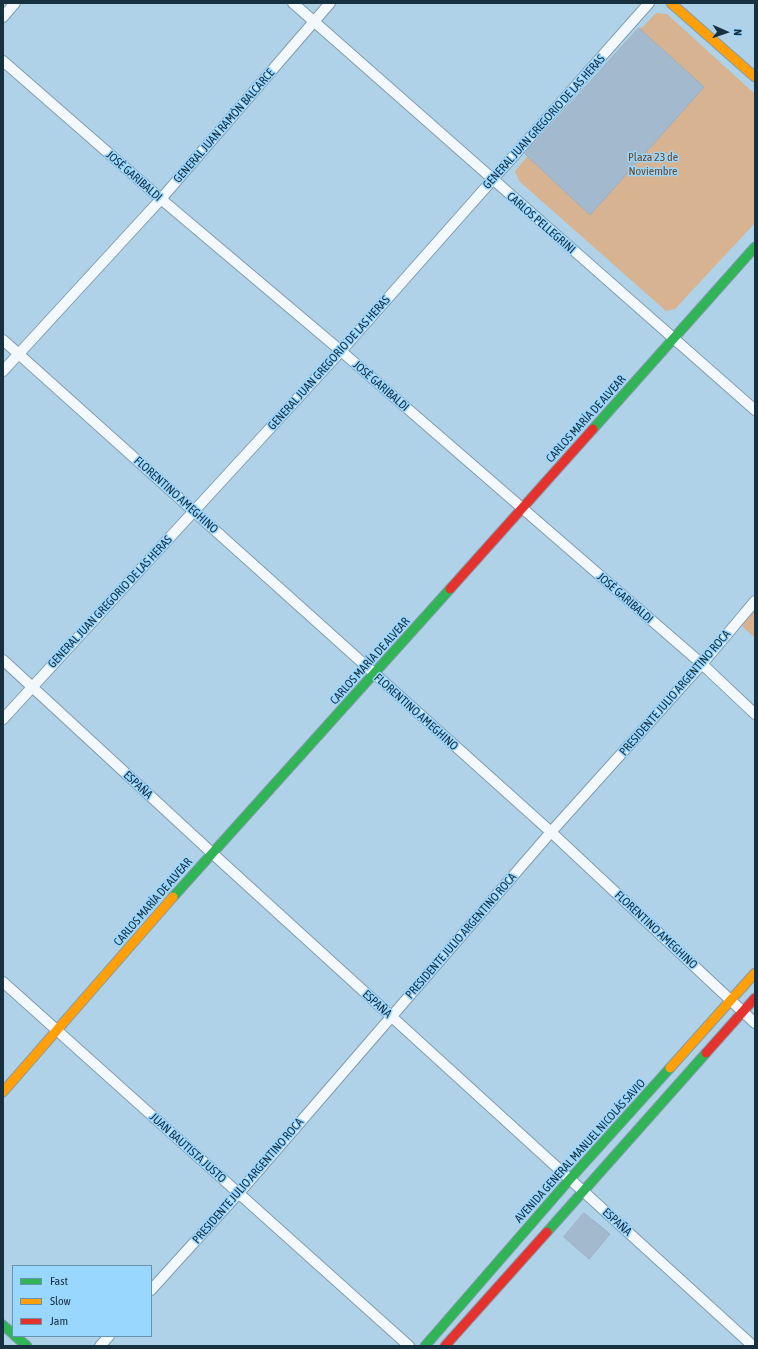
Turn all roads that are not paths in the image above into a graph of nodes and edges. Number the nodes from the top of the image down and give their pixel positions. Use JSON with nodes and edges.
{"nodes":[{"id":1,"x":15,"y":3,"type":"edge"},
{"id":2,"x":293,"y":3,"type":"edge"},
{"id":3,"x":330,"y":3,"type":"edge"},
{"id":4,"x":649,"y":3,"type":"edge"},
{"id":5,"x":671,"y":3,"type":"edge"},
{"id":6,"x":3,"y":17,"type":"edge"},
{"id":7,"x":313,"y":21,"type":"junction"},
{"id":8,"x":3,"y":61,"type":"edge"},
{"id":9,"x":755,"y":77,"type":"edge"},
{"id":10,"x":493,"y":180,"type":"junction"},
{"id":11,"x":161,"y":199,"type":"junction"},
{"id":12,"x":755,"y":247,"type":"edge"},
{"id":13,"x":674,"y":339,"type":"junction"},
{"id":14,"x":3,"y":340,"type":"edge"},
{"id":15,"x":340,"y":351,"type":"junction"},
{"id":16,"x":19,"y":354,"type":"junction"},
{"id":17,"x":3,"y":372,"type":"edge"},
{"id":18,"x":755,"y":410,"type":"edge"},
{"id":19,"x":522,"y":508,"type":"junction"},
{"id":20,"x":194,"y":511,"type":"junction"},
{"id":21,"x":755,"y":601,"type":"edge"},
{"id":22,"x":3,"y":660,"type":"edge"},
{"id":23,"x":702,"y":664,"type":"junction"},
{"id":24,"x":375,"y":674,"type":"junction"},
{"id":25,"x":32,"y":686,"type":"junction"},
{"id":26,"x":755,"y":714,"type":"edge"},
{"id":27,"x":3,"y":719,"type":"edge"},
{"id":28,"x":551,"y":832,"type":"junction"},
{"id":29,"x":212,"y":853,"type":"junction"},
{"id":30,"x":755,"y":973,"type":"edge"},
{"id":31,"x":3,"y":982,"type":"edge"},
{"id":32,"x":755,"y":998,"type":"edge"},
{"id":33,"x":731,"y":1000,"type":"junction"},
{"id":34,"x":743,"y":1012,"type":"junction"},
{"id":35,"x":391,"y":1016,"type":"junction"},
{"id":36,"x":755,"y":1023,"type":"edge"},
{"id":37,"x":56,"y":1029,"type":"junction"},
{"id":38,"x":3,"y":1092,"type":"edge"},
{"id":39,"x":570,"y":1180,"type":"junction"},
{"id":40,"x":583,"y":1191,"type":"junction"},
{"id":41,"x":239,"y":1193,"type":"junction"},
{"id":42,"x":152,"y":1289,"type":"edge"},
{"id":43,"x":3,"y":1325,"type":"edge"},
{"id":44,"x":12,"y":1333,"type":"edge"},
{"id":45,"x":16,"y":1337,"type":"edge"},
{"id":46,"x":108,"y":1337,"type":"edge"},
{"id":47,"x":27,"y":1346,"type":"edge"},
{"id":48,"x":100,"y":1346,"type":"edge"},
{"id":49,"x":409,"y":1346,"type":"edge"},
{"id":50,"x":425,"y":1346,"type":"edge"},
{"id":51,"x":444,"y":1346,"type":"edge"},
{"id":52,"x":753,"y":1346,"type":"edge"}],
"edges":[{"from":1,"to":6,"type":"street"},
{"from":2,"to":7,"type":"street","name":"CARLOS PELLEGRINI"},
{"from":3,"to":7,"type":"street","name":"GENERAL JUAN RAMÓN BALCARCE"},
{"from":4,"to":10,"type":"street","name":"GENERAL JUAN GREGORIO DE LAS HERAS"},
{"from":5,"to":9,"type":"street"},
{"from":7,"to":10,"type":"street","name":"CARLOS PELLEGRINI"},
{"from":7,"to":11,"type":"street","name":"GENERAL JUAN RAMÓN BALCARCE"},
{"from":8,"to":11,"type":"street","name":"JOSÉ GARIBALDI"},
{"from":10,"to":13,"type":"street","name":"CARLOS PELLEGRINI"},
{"from":10,"to":15,"type":"street","name":"GENERAL JUAN GREGORIO DE LAS HERAS"},
{"from":11,"to":15,"type":"street","name":"JOSÉ GARIBALDI"},
{"from":11,"to":16,"type":"street","name":"GENERAL JUAN RAMÓN BALCARCE"},
{"from":12,"to":13,"type":"street","name":"CARLOS MARÍA DE ALVEAR"},
{"from":13,"to":18,"type":"street","name":"CARLOS PELLEGRINI"},
{"from":13,"to":19,"type":"street","name":"CARLOS MARÍA DE ALVEAR"},
{"from":14,"to":16,"type":"street","name":"FLORENTINO AMEGHINO"},
{"from":15,"to":19,"type":"street","name":"JOSÉ GARIBALDI"},
{"from":15,"to":20,"type":"street","name":"GENERAL JUAN GREGORIO DE LAS HERAS"},
{"from":16,"to":17,"type":"street","name":"GENERAL JUAN RAMÓN BALCARCE"},
{"from":16,"to":20,"type":"street","name":"FLORENTINO AMEGHINO"},
{"from":19,"to":23,"type":"street","name":"JOSÉ GARIBALDI"},
{"from":19,"to":24,"type":"street","name":"CARLOS MARÍA DE ALVEAR"},
{"from":20,"to":24,"type":"street","name":"FLORENTINO AMEGHINO"},
{"from":20,"to":25,"type":"street","name":"GENERAL JUAN GREGORIO DE LAS HERAS"},
{"from":21,"to":23,"type":"street","name":"PRESIDENTE JULIO ARGENTINO ROCA"},
{"from":22,"to":25,"type":"street","name":"ESPAÑA"},
{"from":23,"to":26,"type":"street","name":"JOSÉ GARIBALDI"},
{"from":23,"to":28,"type":"street","name":"PRESIDENTE JULIO ARGENTINO ROCA"},
{"from":24,"to":28,"type":"street","name":"FLORENTINO AMEGHINO"},
{"from":24,"to":29,"type":"street","name":"CARLOS MARÍA DE ALVEAR"},
{"from":25,"to":27,"type":"street","name":"GENERAL JUAN GREGORIO DE LAS HERAS"},
{"from":25,"to":29,"type":"street","name":"ESPAÑA"},
{"from":28,"to":33,"type":"street","name":"FLORENTINO AMEGHINO"},
{"from":28,"to":35,"type":"street","name":"PRESIDENTE JULIO ARGENTINO ROCA"},
{"from":29,"to":35,"type":"street","name":"ESPAÑA"},
{"from":29,"to":37,"type":"street","name":"CARLOS MARÍA DE ALVEAR"},
{"from":30,"to":33,"type":"street","name":"AVENIDA GENERAL MANUEL NICOLÁS SAVIO"},
{"from":31,"to":37,"type":"street","name":"JUAN BAUTISTA JUSTO"},
{"from":32,"to":34,"type":"street"},
{"from":33,"to":34,"type":"street","name":"FLORENTINO AMEGHINO"},
{"from":33,"to":39,"type":"street","name":"AVENIDA GENERAL MANUEL NICOLÁS SAVIO"},
{"from":34,"to":36,"type":"street","name":"FLORENTINO AMEGHINO"},
{"from":34,"to":40,"type":"street"},
{"from":35,"to":39,"type":"street","name":"ESPAÑA"},
{"from":35,"to":41,"type":"street","name":"PRESIDENTE JULIO ARGENTINO ROCA"},
{"from":37,"to":38,"type":"street","name":"CARLOS MARÍA DE ALVEAR"},
{"from":37,"to":41,"type":"street","name":"JUAN BAUTISTA JUSTO"},
{"from":39,"to":40,"type":"street","name":"ESPAÑA"},
{"from":39,"to":50,"type":"street","name":"AVENIDA GENERAL MANUEL NICOLÁS SAVIO"},
{"from":40,"to":51,"type":"street"},
{"from":40,"to":52,"type":"street","name":"ESPAÑA"},
{"from":41,"to":42,"type":"street","name":"PRESIDENTE JULIO ARGENTINO ROCA"},
{"from":41,"to":49,"type":"street","name":"JUAN BAUTISTA JUSTO"},
{"from":43,"to":44,"type":"street"},
{"from":45,"to":47,"type":"street"},
{"from":46,"to":48,"type":"street"}]}
